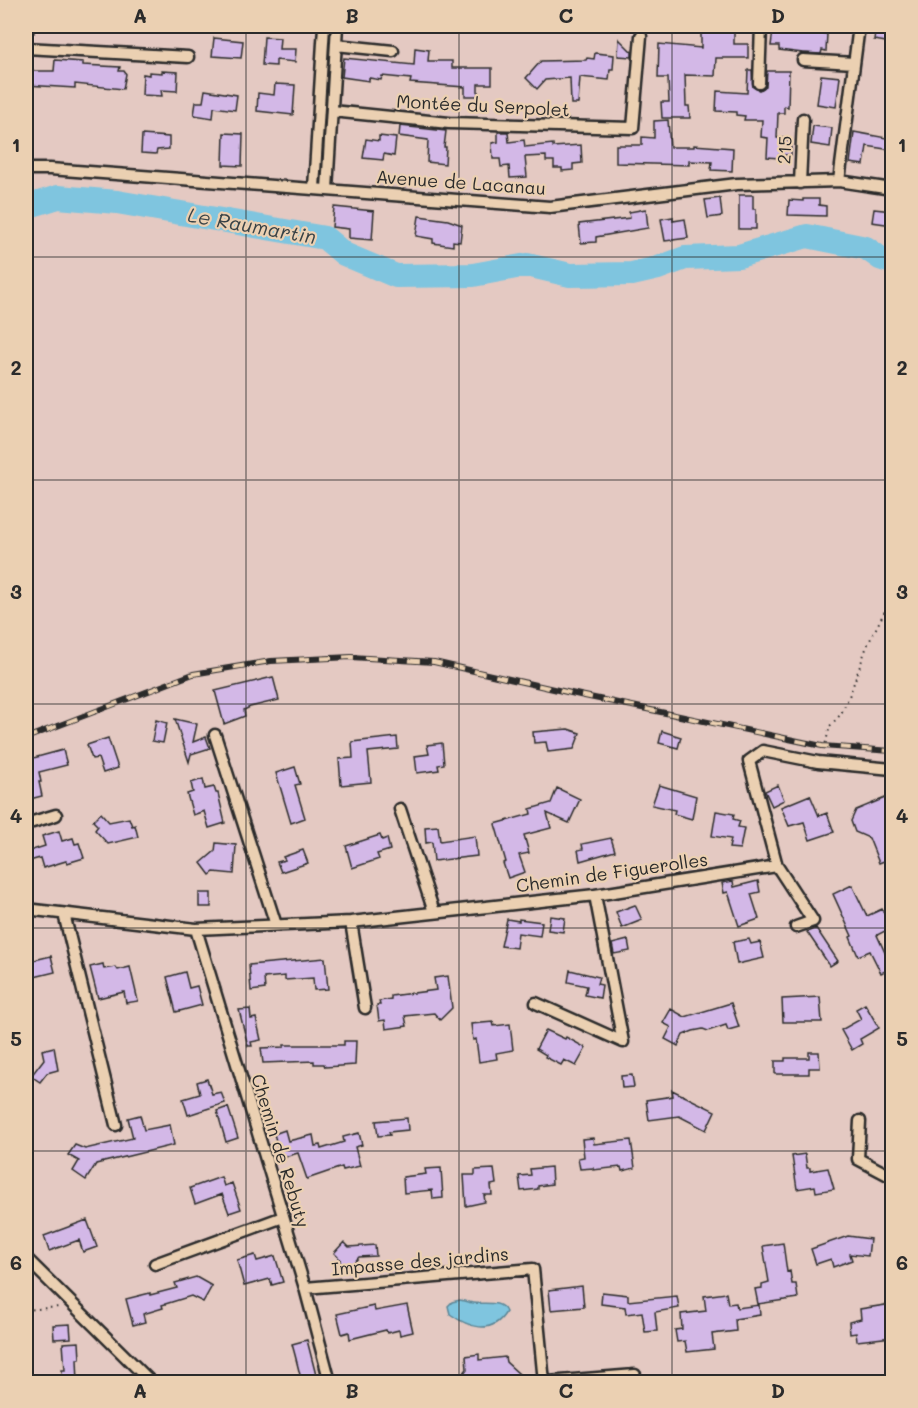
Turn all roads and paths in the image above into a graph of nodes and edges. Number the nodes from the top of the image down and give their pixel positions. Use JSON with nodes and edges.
{"nodes":[{"id":1,"x":324,"y":26,"type":"edge"},
{"id":2,"x":337,"y":26,"type":"edge"},
{"id":3,"x":761,"y":26,"type":"edge"},
{"id":4,"x":859,"y":26,"type":"edge"},
{"id":5,"x":640,"y":36,"type":"dead end"},
{"id":6,"x":336,"y":45,"type":"junction"},
{"id":7,"x":26,"y":48,"type":"edge"},
{"id":8,"x":393,"y":51,"type":"dead end"},
{"id":9,"x":188,"y":57,"type":"dead end"},
{"id":10,"x":803,"y":60,"type":"dead end"},
{"id":11,"x":854,"y":63,"type":"junction"},
{"id":12,"x":759,"y":83,"type":"dead end"},
{"id":13,"x":332,"y":111,"type":"junction"},
{"id":14,"x":803,"y":119,"type":"dead end"},
{"id":15,"x":26,"y":170,"type":"edge"},
{"id":16,"x":839,"y":181,"type":"junction"},
{"id":17,"x":800,"y":183,"type":"junction"},
{"id":18,"x":314,"y":188,"type":"junction"},
{"id":19,"x":327,"y":189,"type":"junction"},
{"id":20,"x":892,"y":189,"type":"edge"},
{"id":21,"x":892,"y":597,"type":"edge"},
{"id":22,"x":215,"y":735,"type":"dead end"},
{"id":23,"x":822,"y":763,"type":"junction"},
{"id":24,"x":892,"y":771,"type":"edge"},
{"id":25,"x":400,"y":809,"type":"dead end"},
{"id":26,"x":56,"y":815,"type":"dead end"},
{"id":27,"x":26,"y":824,"type":"edge"},
{"id":28,"x":777,"y":866,"type":"junction"},
{"id":29,"x":595,"y":895,"type":"junction"},
{"id":30,"x":26,"y":909,"type":"edge"},
{"id":31,"x":434,"y":912,"type":"junction"},
{"id":32,"x":64,"y":914,"type":"junction"},
{"id":33,"x":351,"y":921,"type":"junction"},
{"id":34,"x":276,"y":925,"type":"junction"},
{"id":35,"x":796,"y":927,"type":"dead end"},
{"id":36,"x":196,"y":929,"type":"junction"},
{"id":37,"x":536,"y":1003,"type":"dead end"},
{"id":38,"x":365,"y":1008,"type":"dead end"},
{"id":39,"x":860,"y":1121,"type":"dead end"},
{"id":40,"x":116,"y":1125,"type":"dead end"},
{"id":41,"x":892,"y":1178,"type":"edge"},
{"id":42,"x":283,"y":1217,"type":"junction"},
{"id":43,"x":26,"y":1258,"type":"edge"},
{"id":44,"x":155,"y":1264,"type":"dead end"},
{"id":45,"x":305,"y":1288,"type":"junction"},
{"id":46,"x":74,"y":1306,"type":"junction"},
{"id":47,"x":26,"y":1310,"type":"edge"},
{"id":48,"x":635,"y":1375,"type":"dead end"},
{"id":49,"x":151,"y":1383,"type":"edge"},
{"id":50,"x":330,"y":1383,"type":"edge"},
{"id":51,"x":546,"y":1383,"type":"edge"}],
"edges":[{"from":1,"to":18,"type":"street"},
{"from":2,"to":6,"type":"street"},
{"from":3,"to":12,"type":"street"},
{"from":4,"to":11,"type":"street"},
{"from":5,"to":13,"type":"street","name":"Montée du Serpolet"},
{"from":6,"to":8,"type":"street"},
{"from":6,"to":13,"type":"street"},
{"from":7,"to":9,"type":"street"},
{"from":10,"to":11,"type":"street"},
{"from":11,"to":16,"type":"street"},
{"from":13,"to":19,"type":"street"},
{"from":14,"to":17,"type":"street","name":"215"},
{"from":15,"to":18,"type":"street","name":"Avenue de Lacanau"},
{"from":16,"to":17,"type":"street","name":"Avenue de Lacanau"},
{"from":16,"to":20,"type":"street","name":"Avenue de Lacanau"},
{"from":17,"to":19,"type":"street","name":"Avenue de Lacanau"},
{"from":18,"to":19,"type":"street","name":"Avenue de Lacanau"},
{"from":21,"to":23,"type":"path"},
{"from":22,"to":34,"type":"street"},
{"from":23,"to":24,"type":"street"},
{"from":23,"to":28,"type":"street"},
{"from":25,"to":31,"type":"street"},
{"from":26,"to":27,"type":"street"},
{"from":28,"to":29,"type":"street","name":"Chemin de Figuerolles"},
{"from":28,"to":35,"type":"street"},
{"from":29,"to":31,"type":"street","name":"Chemin de Figuerolles"},
{"from":29,"to":37,"type":"street"},
{"from":30,"to":32,"type":"street","name":"Chemin de Figuerolles"},
{"from":31,"to":33,"type":"street","name":"Chemin de Figuerolles"},
{"from":32,"to":36,"type":"street","name":"Chemin de Figuerolles"},
{"from":32,"to":40,"type":"street"},
{"from":33,"to":34,"type":"street","name":"Chemin de Figuerolles"},
{"from":33,"to":38,"type":"street"},
{"from":34,"to":36,"type":"street","name":"Chemin de Figuerolles"},
{"from":36,"to":42,"type":"street","name":"Chemin de Rebuty"},
{"from":39,"to":41,"type":"street"},
{"from":42,"to":44,"type":"street"},
{"from":42,"to":45,"type":"street","name":"Chemin de Rebuty"},
{"from":43,"to":46,"type":"street"},
{"from":45,"to":50,"type":"street","name":"Chemin de Rebuty"},
{"from":45,"to":51,"type":"street","name":"Impasse des jardins"},
{"from":46,"to":47,"type":"path"},
{"from":46,"to":49,"type":"street"},
{"from":48,"to":51,"type":"street","name":"Impasse des jardins"}]}
